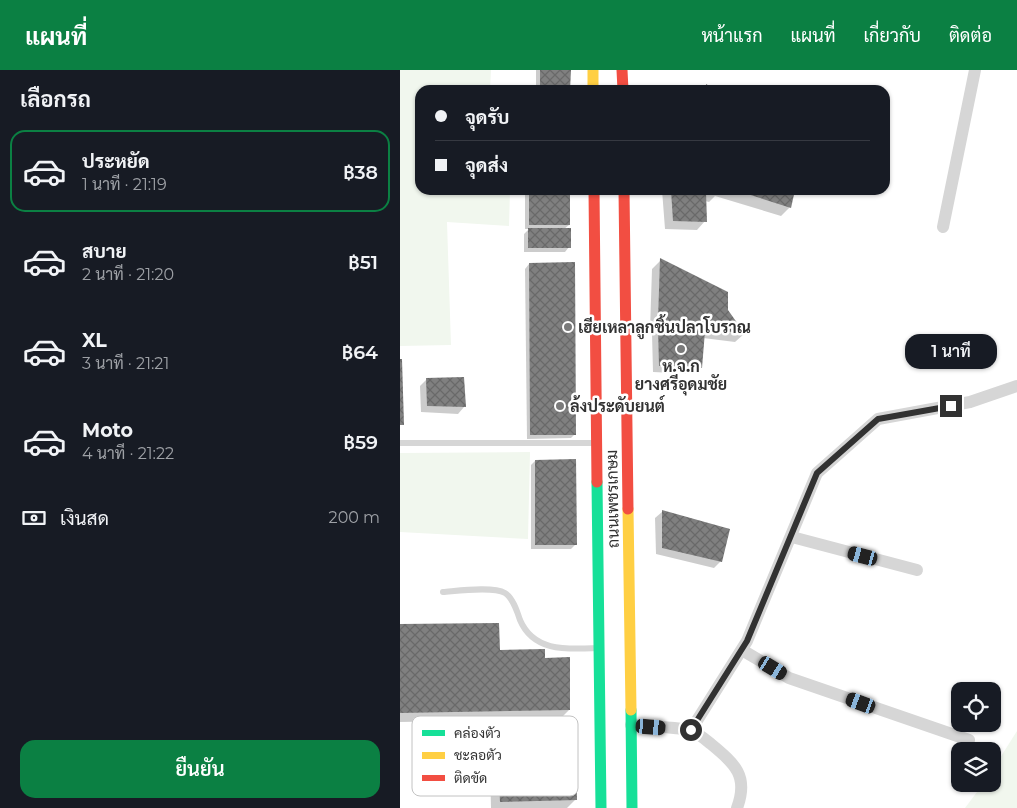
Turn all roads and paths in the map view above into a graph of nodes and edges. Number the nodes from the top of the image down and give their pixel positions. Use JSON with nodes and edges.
{"nodes":[{"id":1,"x":593,"y":70,"type":"edge"},
{"id":2,"x":622,"y":70,"type":"edge"},
{"id":3,"x":974,"y":70,"type":"edge"},
{"id":4,"x":593,"y":85,"type":"edge"},
{"id":5,"x":623,"y":85,"type":"edge"},
{"id":6,"x":594,"y":195,"type":"edge"},
{"id":7,"x":624,"y":195,"type":"edge"},
{"id":8,"x":943,"y":227,"type":"dead end"},
{"id":9,"x":1017,"y":386,"type":"edge"},
{"id":10,"x":400,"y":443,"type":"edge"},
{"id":11,"x":597,"y":443,"type":"junction"},
{"id":12,"x":792,"y":537,"type":"junction"},
{"id":13,"x":917,"y":570,"type":"dead end"},
{"id":14,"x":443,"y":592,"type":"dead end"},
{"id":15,"x":599,"y":648,"type":"junction"},
{"id":16,"x":742,"y":650,"type":"junction"},
{"id":17,"x":631,"y":725,"type":"junction"},
{"id":18,"x":691,"y":730,"type":"junction"},
{"id":19,"x":968,"y":740,"type":"dead end"},
{"id":20,"x":601,"y":808,"type":"edge"},
{"id":21,"x":632,"y":808,"type":"edge"},
{"id":22,"x":737,"y":808,"type":"edge"}],
"edges":[{"from":1,"to":4,"type":"main road"},
{"from":2,"to":5,"type":"main road"},
{"from":3,"to":8,"type":"street"},
{"from":6,"to":11,"type":"main road","name":"ถนนเพชรเกษม"},
{"from":7,"to":17,"type":"main road","name":"ถนนเพชรเกษม"},
{"from":9,"to":12,"type":"street"},
{"from":10,"to":11,"type":"lane"},
{"from":11,"to":15,"type":"main road","name":"ถนนเพชรเกษม"},
{"from":12,"to":13,"type":"street"},
{"from":12,"to":16,"type":"street"},
{"from":14,"to":15,"type":"lane"},
{"from":15,"to":20,"type":"main road","name":"ถนนเพชรเกษม"},
{"from":16,"to":18,"type":"street"},
{"from":16,"to":19,"type":"street"},
{"from":17,"to":18,"type":"street"},
{"from":17,"to":21,"type":"main road","name":"ถนนเพชรเกษม"},
{"from":18,"to":22,"type":"street"}]}
